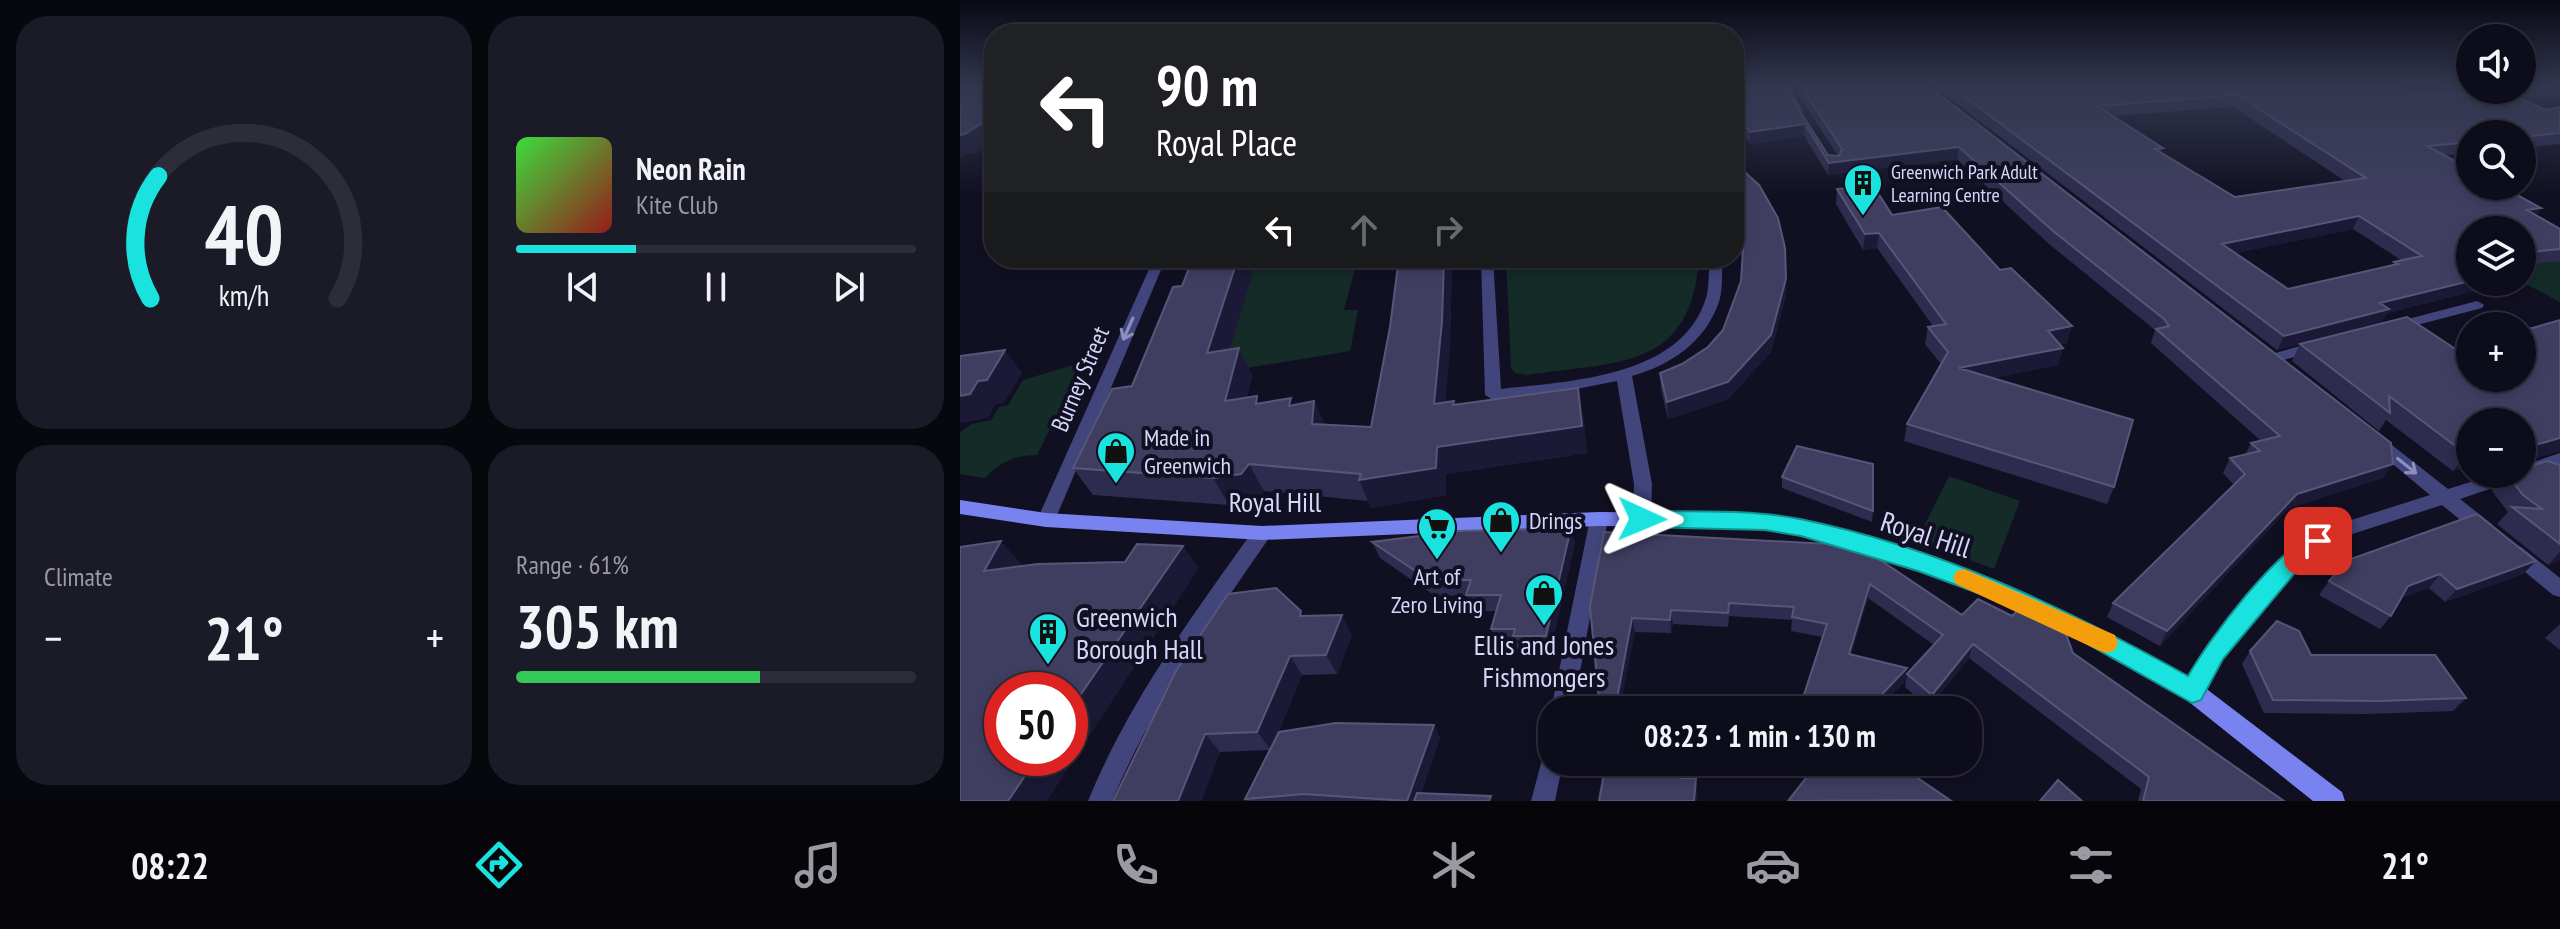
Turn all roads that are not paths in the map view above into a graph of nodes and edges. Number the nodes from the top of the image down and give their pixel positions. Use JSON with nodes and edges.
{"nodes":[{"id":1,"x":1156,"y":268,"type":"edge"},
{"id":2,"x":1487,"y":268,"type":"edge"},
{"id":3,"x":1716,"y":268,"type":"edge"},
{"id":4,"x":2477,"y":305,"type":"dead end"},
{"id":5,"x":2375,"y":332,"type":"edge"},
{"id":6,"x":2331,"y":343,"type":"edge"},
{"id":7,"x":2273,"y":358,"type":"edge"},
{"id":8,"x":1624,"y":376,"type":"junction"},
{"id":9,"x":2359,"y":427,"type":"edge"},
{"id":10,"x":2560,"y":459,"type":"edge"},
{"id":11,"x":2536,"y":468,"type":"edge"},
{"id":12,"x":2536,"y":475,"type":"edge"},
{"id":13,"x":2560,"y":480,"type":"edge"},
{"id":14,"x":2473,"y":488,"type":"edge"},
{"id":15,"x":2445,"y":497,"type":"junction"},
{"id":16,"x":960,"y":507,"type":"edge"},
{"id":17,"x":1599,"y":519,"type":"junction"},
{"id":18,"x":1642,"y":519,"type":"junction"},
{"id":19,"x":1046,"y":520,"type":"junction"},
{"id":20,"x":1262,"y":533,"type":"junction"},
{"id":21,"x":2560,"y":589,"type":"edge"},
{"id":22,"x":2192,"y":691,"type":"junction"},
{"id":23,"x":1565,"y":696,"type":"edge"},
{"id":24,"x":1548,"y":776,"type":"edge"},
{"id":25,"x":1100,"y":801,"type":"edge"},
{"id":26,"x":1543,"y":801,"type":"edge"},
{"id":27,"x":2333,"y":801,"type":"edge"}],
"edges":[{"from":1,"to":19,"type":"street","name":"Burney Street","one_way":true},
{"from":2,"to":8,"type":"street"},
{"from":3,"to":8,"type":"street"},
{"from":4,"to":5,"type":"street"},
{"from":6,"to":7,"type":"street"},
{"from":8,"to":18,"type":"street"},
{"from":9,"to":15,"type":"street","one_way":true},
{"from":10,"to":11,"type":"street"},
{"from":12,"to":13,"type":"street"},
{"from":14,"to":15,"type":"street"},
{"from":15,"to":21,"type":"street"},
{"from":15,"to":22,"type":"street"},
{"from":16,"to":19,"type":"main road","name":"Royal Hill"},
{"from":17,"to":18,"type":"main road","name":"Royal Hill"},
{"from":17,"to":20,"type":"main road","name":"Royal Hill"},
{"from":17,"to":23,"type":"street"},
{"from":18,"to":22,"type":"main road","name":"Royal Hill"},
{"from":19,"to":20,"type":"main road","name":"Royal Hill"},
{"from":20,"to":25,"type":"street"},
{"from":22,"to":27,"type":"main road","name":"Royal Hill"},
{"from":24,"to":26,"type":"street"}]}
